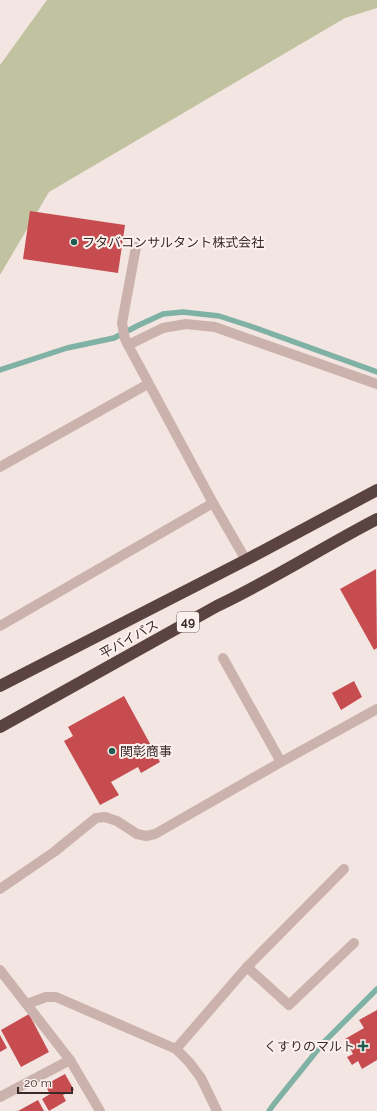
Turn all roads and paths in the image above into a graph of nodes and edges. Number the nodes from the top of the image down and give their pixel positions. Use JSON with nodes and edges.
{"nodes":[{"id":1,"x":136,"y":247,"type":"dead end"},
{"id":2,"x":126,"y":342,"type":"junction"},
{"id":3,"x":148,"y":384,"type":"junction"},
{"id":4,"x":377,"y":384,"type":"edge"},
{"id":5,"x":0,"y":467,"type":"edge"},
{"id":6,"x":377,"y":490,"type":"edge"},
{"id":7,"x":213,"y":503,"type":"junction"},
{"id":8,"x":377,"y":519,"type":"edge"},
{"id":9,"x":246,"y":560,"type":"junction"},
{"id":10,"x":0,"y":626,"type":"edge"},
{"id":11,"x":223,"y":658,"type":"dead end"},
{"id":12,"x":0,"y":686,"type":"edge"},
{"id":13,"x":377,"y":709,"type":"edge"},
{"id":14,"x":0,"y":727,"type":"edge"},
{"id":15,"x":280,"y":762,"type":"junction"},
{"id":16,"x":344,"y":869,"type":"dead end"},
{"id":17,"x":0,"y":889,"type":"edge"},
{"id":18,"x":354,"y":943,"type":"dead end"},
{"id":19,"x":247,"y":967,"type":"junction"},
{"id":20,"x":0,"y":970,"type":"edge"},
{"id":21,"x":27,"y":1004,"type":"junction"},
{"id":22,"x":176,"y":1049,"type":"junction"},
{"id":23,"x":70,"y":1060,"type":"junction"},
{"id":24,"x":0,"y":1097,"type":"edge"},
{"id":25,"x":100,"y":1111,"type":"edge"},
{"id":26,"x":218,"y":1111,"type":"edge"}],
"edges":[{"from":1,"to":2,"type":"street"},
{"from":2,"to":3,"type":"street"},
{"from":2,"to":4,"type":"street"},
{"from":3,"to":5,"type":"street"},
{"from":3,"to":7,"type":"street"},
{"from":6,"to":9,"type":"highway","name":"平バイパス","number":"49"},
{"from":7,"to":9,"type":"street"},
{"from":7,"to":10,"type":"street"},
{"from":8,"to":14,"type":"highway","name":"平バイパス","number":"49"},
{"from":9,"to":12,"type":"highway","name":"平バイパス","number":"49"},
{"from":11,"to":15,"type":"street"},
{"from":13,"to":15,"type":"street"},
{"from":15,"to":17,"type":"street"},
{"from":16,"to":19,"type":"street"},
{"from":18,"to":19,"type":"street"},
{"from":19,"to":22,"type":"street"},
{"from":20,"to":21,"type":"street"},
{"from":21,"to":22,"type":"street"},
{"from":21,"to":23,"type":"street"},
{"from":22,"to":26,"type":"street"},
{"from":23,"to":24,"type":"street"},
{"from":23,"to":25,"type":"street"}]}
